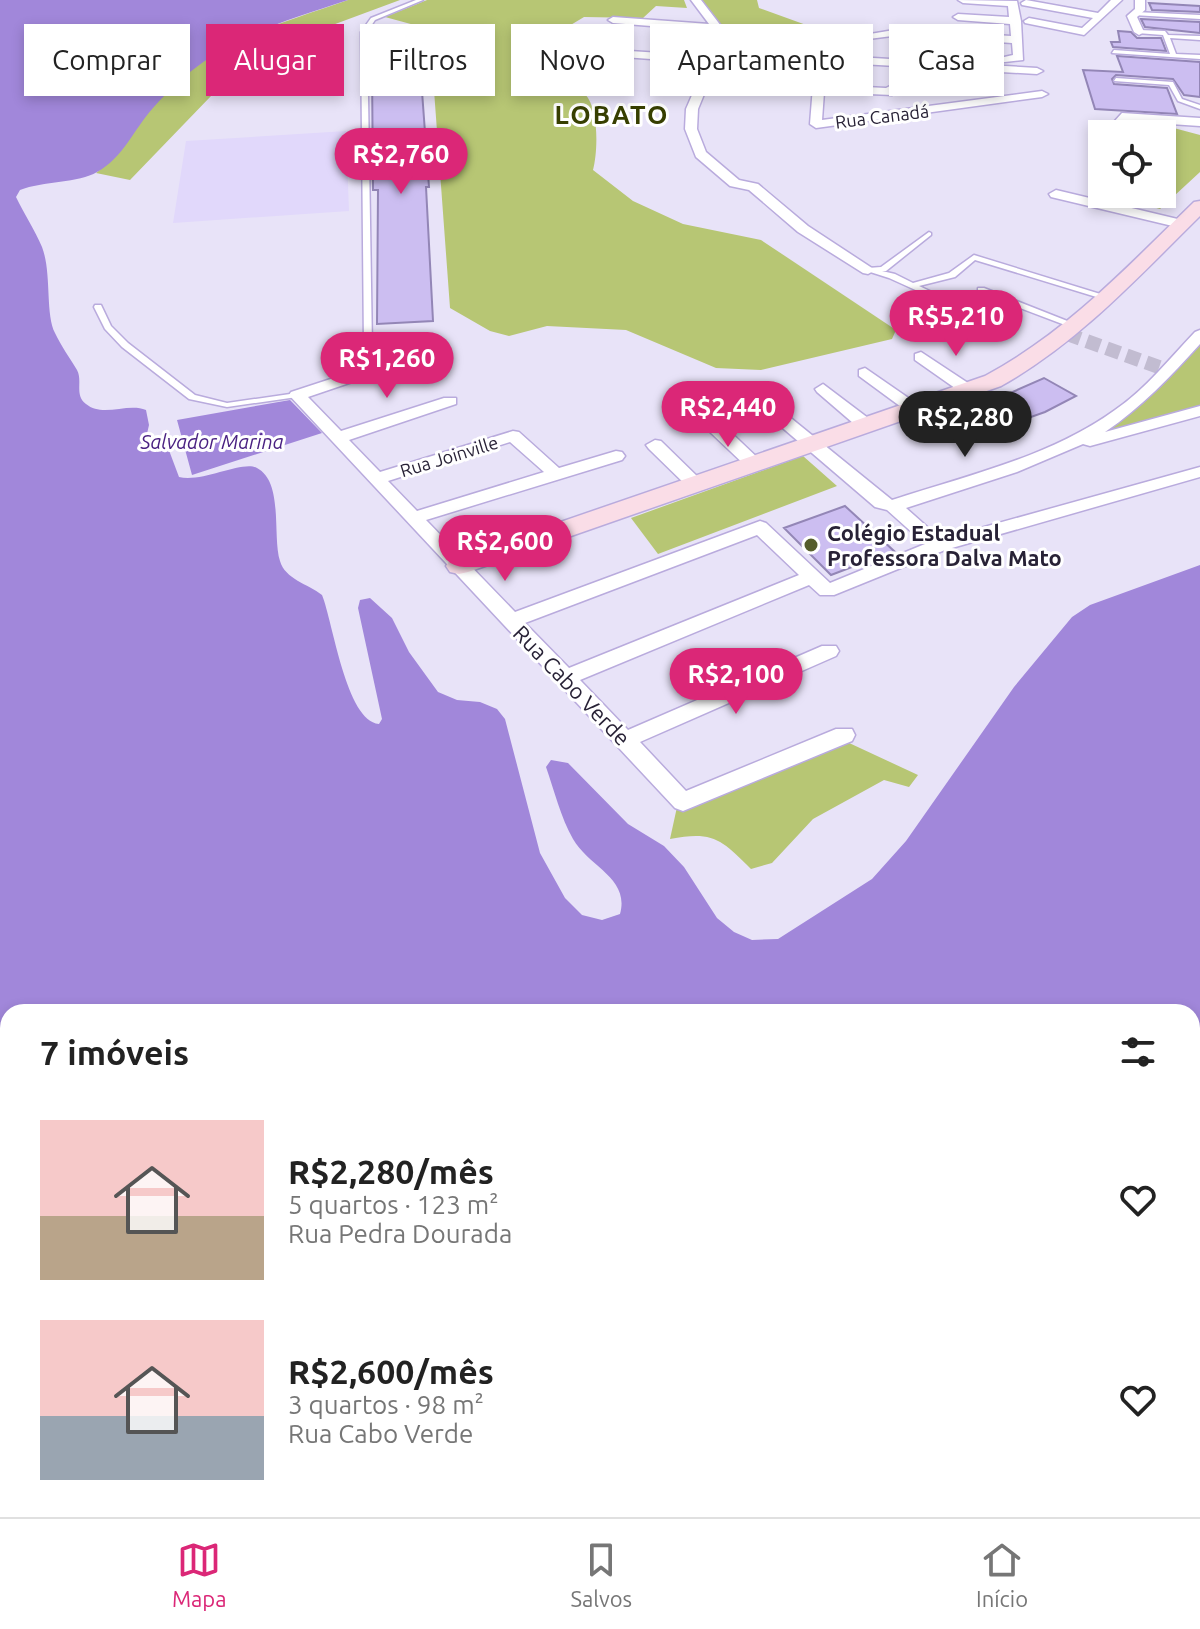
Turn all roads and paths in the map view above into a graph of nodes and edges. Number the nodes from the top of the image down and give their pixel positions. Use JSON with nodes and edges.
{"nodes":[{"id":1,"x":420,"y":0,"type":"edge"},
{"id":2,"x":696,"y":0,"type":"edge"},
{"id":3,"x":963,"y":0,"type":"edge"},
{"id":4,"x":1117,"y":0,"type":"edge"},
{"id":5,"x":1140,"y":0,"type":"edge"},
{"id":6,"x":1027,"y":1,"type":"edge"},
{"id":7,"x":1135,"y":14,"type":"junction"},
{"id":8,"x":1100,"y":16,"type":"junction"},
{"id":9,"x":958,"y":17,"type":"dead end"},
{"id":10,"x":1200,"y":17,"type":"edge"},
{"id":11,"x":613,"y":20,"type":"dead end"},
{"id":12,"x":1016,"y":21,"type":"junction"},
{"id":13,"x":1029,"y":21,"type":"junction"},
{"id":14,"x":666,"y":24,"type":"edge"},
{"id":15,"x":717,"y":24,"type":"edge"},
{"id":16,"x":1134,"y":29,"type":"joint"},
{"id":17,"x":1031,"y":33,"type":"dead end"},
{"id":18,"x":1166,"y":35,"type":"junction"},
{"id":19,"x":1200,"y":38,"type":"edge"},
{"id":20,"x":1004,"y":39,"type":"edge"},
{"id":21,"x":1017,"y":40,"type":"junction"},
{"id":22,"x":1114,"y":52,"type":"dead end"},
{"id":23,"x":1174,"y":56,"type":"junction"},
{"id":24,"x":1200,"y":57,"type":"edge"},
{"id":25,"x":1004,"y":59,"type":"edge"},
{"id":26,"x":1004,"y":68,"type":"edge"},
{"id":27,"x":1004,"y":74,"type":"edge"},
{"id":28,"x":1116,"y":80,"type":"dead end"},
{"id":29,"x":698,"y":96,"type":"edge"},
{"id":30,"x":818,"y":96,"type":"edge"},
{"id":31,"x":892,"y":96,"type":"edge"},
{"id":32,"x":941,"y":96,"type":"edge"},
{"id":33,"x":1025,"y":96,"type":"junction"},
{"id":34,"x":1200,"y":107,"type":"edge"},
{"id":35,"x":942,"y":108,"type":"junction"},
{"id":36,"x":893,"y":115,"type":"junction"},
{"id":37,"x":1120,"y":120,"type":"edge"},
{"id":38,"x":1169,"y":120,"type":"edge"},
{"id":39,"x":1176,"y":120,"type":"edge"},
{"id":40,"x":1200,"y":122,"type":"edge"},
{"id":41,"x":1056,"y":194,"type":"dead end"},
{"id":42,"x":1200,"y":206,"type":"edge"},
{"id":43,"x":1181,"y":224,"type":"junction"},
{"id":44,"x":929,"y":234,"type":"dead end"},
{"id":45,"x":868,"y":270,"type":"junction"},
{"id":46,"x":915,"y":285,"type":"junction"},
{"id":47,"x":981,"y":290,"type":"dead end"},
{"id":48,"x":1106,"y":297,"type":"junction"},
{"id":49,"x":942,"y":300,"type":"dead end"},
{"id":50,"x":98,"y":307,"type":"dead end"},
{"id":51,"x":1076,"y":326,"type":"junction"},
{"id":52,"x":1200,"y":335,"type":"edge"},
{"id":53,"x":368,"y":348,"type":"dead end"},
{"id":54,"x":921,"y":357,"type":"dead end"},
{"id":55,"x":865,"y":373,"type":"dead end"},
{"id":56,"x":358,"y":375,"type":"dead end"},
{"id":57,"x":823,"y":389,"type":"dead end"},
{"id":58,"x":968,"y":390,"type":"junction"},
{"id":59,"x":297,"y":395,"type":"junction"},
{"id":60,"x":450,"y":401,"type":"dead end"},
{"id":61,"x":770,"y":409,"type":"dead end"},
{"id":62,"x":914,"y":409,"type":"junction"},
{"id":63,"x":1200,"y":411,"type":"edge"},
{"id":64,"x":866,"y":425,"type":"junction"},
{"id":65,"x":716,"y":428,"type":"dead end"},
{"id":66,"x":337,"y":438,"type":"junction"},
{"id":67,"x":655,"y":445,"type":"dead end"},
{"id":68,"x":812,"y":445,"type":"junction"},
{"id":69,"x":1050,"y":452,"type":"junction"},
{"id":70,"x":616,"y":456,"type":"dead end"},
{"id":71,"x":755,"y":465,"type":"junction"},
{"id":72,"x":1200,"y":472,"type":"edge"},
{"id":73,"x":556,"y":474,"type":"junction"},
{"id":74,"x":376,"y":479,"type":"junction"},
{"id":75,"x":696,"y":485,"type":"junction"},
{"id":76,"x":893,"y":506,"type":"junction"},
{"id":77,"x":413,"y":518,"type":"junction"},
{"id":78,"x":938,"y":546,"type":"junction"},
{"id":79,"x":459,"y":566,"type":"junction"},
{"id":80,"x":810,"y":577,"type":"junction"},
{"id":81,"x":511,"y":621,"type":"junction"},
{"id":82,"x":829,"y":651,"type":"dead end"},
{"id":83,"x":565,"y":678,"type":"junction"},
{"id":84,"x":844,"y":735,"type":"dead end"},
{"id":85,"x":625,"y":740,"type":"junction"}],
"edges":[{"from":1,"to":53,"type":"lane"},
{"from":2,"to":15,"type":"street"},
{"from":3,"to":12,"type":"street"},
{"from":4,"to":8,"type":"street"},
{"from":5,"to":7,"type":"street"},
{"from":6,"to":8,"type":"street"},
{"from":6,"to":13,"type":"street"},
{"from":7,"to":10,"type":"lane"},
{"from":7,"to":16,"type":"street"},
{"from":8,"to":13,"type":"street"},
{"from":9,"to":12,"type":"street"},
{"from":11,"to":14,"type":"street"},
{"from":12,"to":21,"type":"street"},
{"from":13,"to":17,"type":"street"},
{"from":16,"to":18,"type":"lane"},
{"from":18,"to":19,"type":"lane"},
{"from":18,"to":23,"type":"lane"},
{"from":20,"to":21,"type":"street"},
{"from":21,"to":25,"type":"street"},
{"from":22,"to":23,"type":"lane"},
{"from":23,"to":24,"type":"lane"},
{"from":26,"to":33,"type":"street","name":"Rua Canadá"},
{"from":27,"to":33,"type":"street"},
{"from":28,"to":34,"type":"lane"},
{"from":29,"to":45,"type":"street"},
{"from":30,"to":36,"type":"street","name":"Rua Canadá"},
{"from":31,"to":36,"type":"street"},
{"from":32,"to":35,"type":"street"},
{"from":33,"to":35,"type":"street","name":"Rua Canadá"},
{"from":35,"to":36,"type":"street","name":"Rua Canadá"},
{"from":37,"to":38,"type":"street"},
{"from":39,"to":40,"type":"street"},
{"from":41,"to":43,"type":"street"},
{"from":42,"to":43,"type":"street"},
{"from":43,"to":48,"type":"street"},
{"from":44,"to":45,"type":"lane"},
{"from":45,"to":46,"type":"lane"},
{"from":46,"to":48,"type":"lane"},
{"from":46,"to":49,"type":"lane"},
{"from":47,"to":51,"type":"lane"},
{"from":48,"to":51,"type":"street"},
{"from":50,"to":59,"type":"lane"},
{"from":51,"to":58,"type":"street"},
{"from":52,"to":69,"type":"street"},
{"from":54,"to":58,"type":"street"},
{"from":55,"to":62,"type":"street"},
{"from":56,"to":59,"type":"street"},
{"from":57,"to":64,"type":"street"},
{"from":58,"to":62,"type":"street"},
{"from":59,"to":66,"type":"street","name":"Rua Cabo Verde"},
{"from":60,"to":66,"type":"street"},
{"from":61,"to":68,"type":"street"},
{"from":62,"to":64,"type":"street"},
{"from":63,"to":69,"type":"street"},
{"from":64,"to":68,"type":"street"},
{"from":65,"to":71,"type":"street"},
{"from":66,"to":74,"type":"street","name":"Rua Cabo Verde"},
{"from":67,"to":75,"type":"street"},
{"from":68,"to":71,"type":"street"},
{"from":68,"to":76,"type":"street"},
{"from":69,"to":76,"type":"street"},
{"from":70,"to":73,"type":"street"},
{"from":71,"to":75,"type":"street"},
{"from":72,"to":78,"type":"street"},
{"from":73,"to":74,"type":"street","name":"Rua Joinville"},
{"from":73,"to":77,"type":"street"},
{"from":74,"to":77,"type":"street","name":"Rua Cabo Verde"},
{"from":75,"to":79,"type":"street"},
{"from":76,"to":78,"type":"street"},
{"from":77,"to":79,"type":"street","name":"Rua Cabo Verde"},
{"from":78,"to":80,"type":"street"},
{"from":79,"to":81,"type":"street","name":"Rua Cabo Verde"},
{"from":80,"to":81,"type":"street"},
{"from":80,"to":83,"type":"street"},
{"from":81,"to":83,"type":"street","name":"Rua Cabo Verde"},
{"from":82,"to":85,"type":"street"},
{"from":83,"to":85,"type":"street","name":"Rua Cabo Verde"},
{"from":84,"to":85,"type":"street","name":"Rua Cabo Verde"}]}
